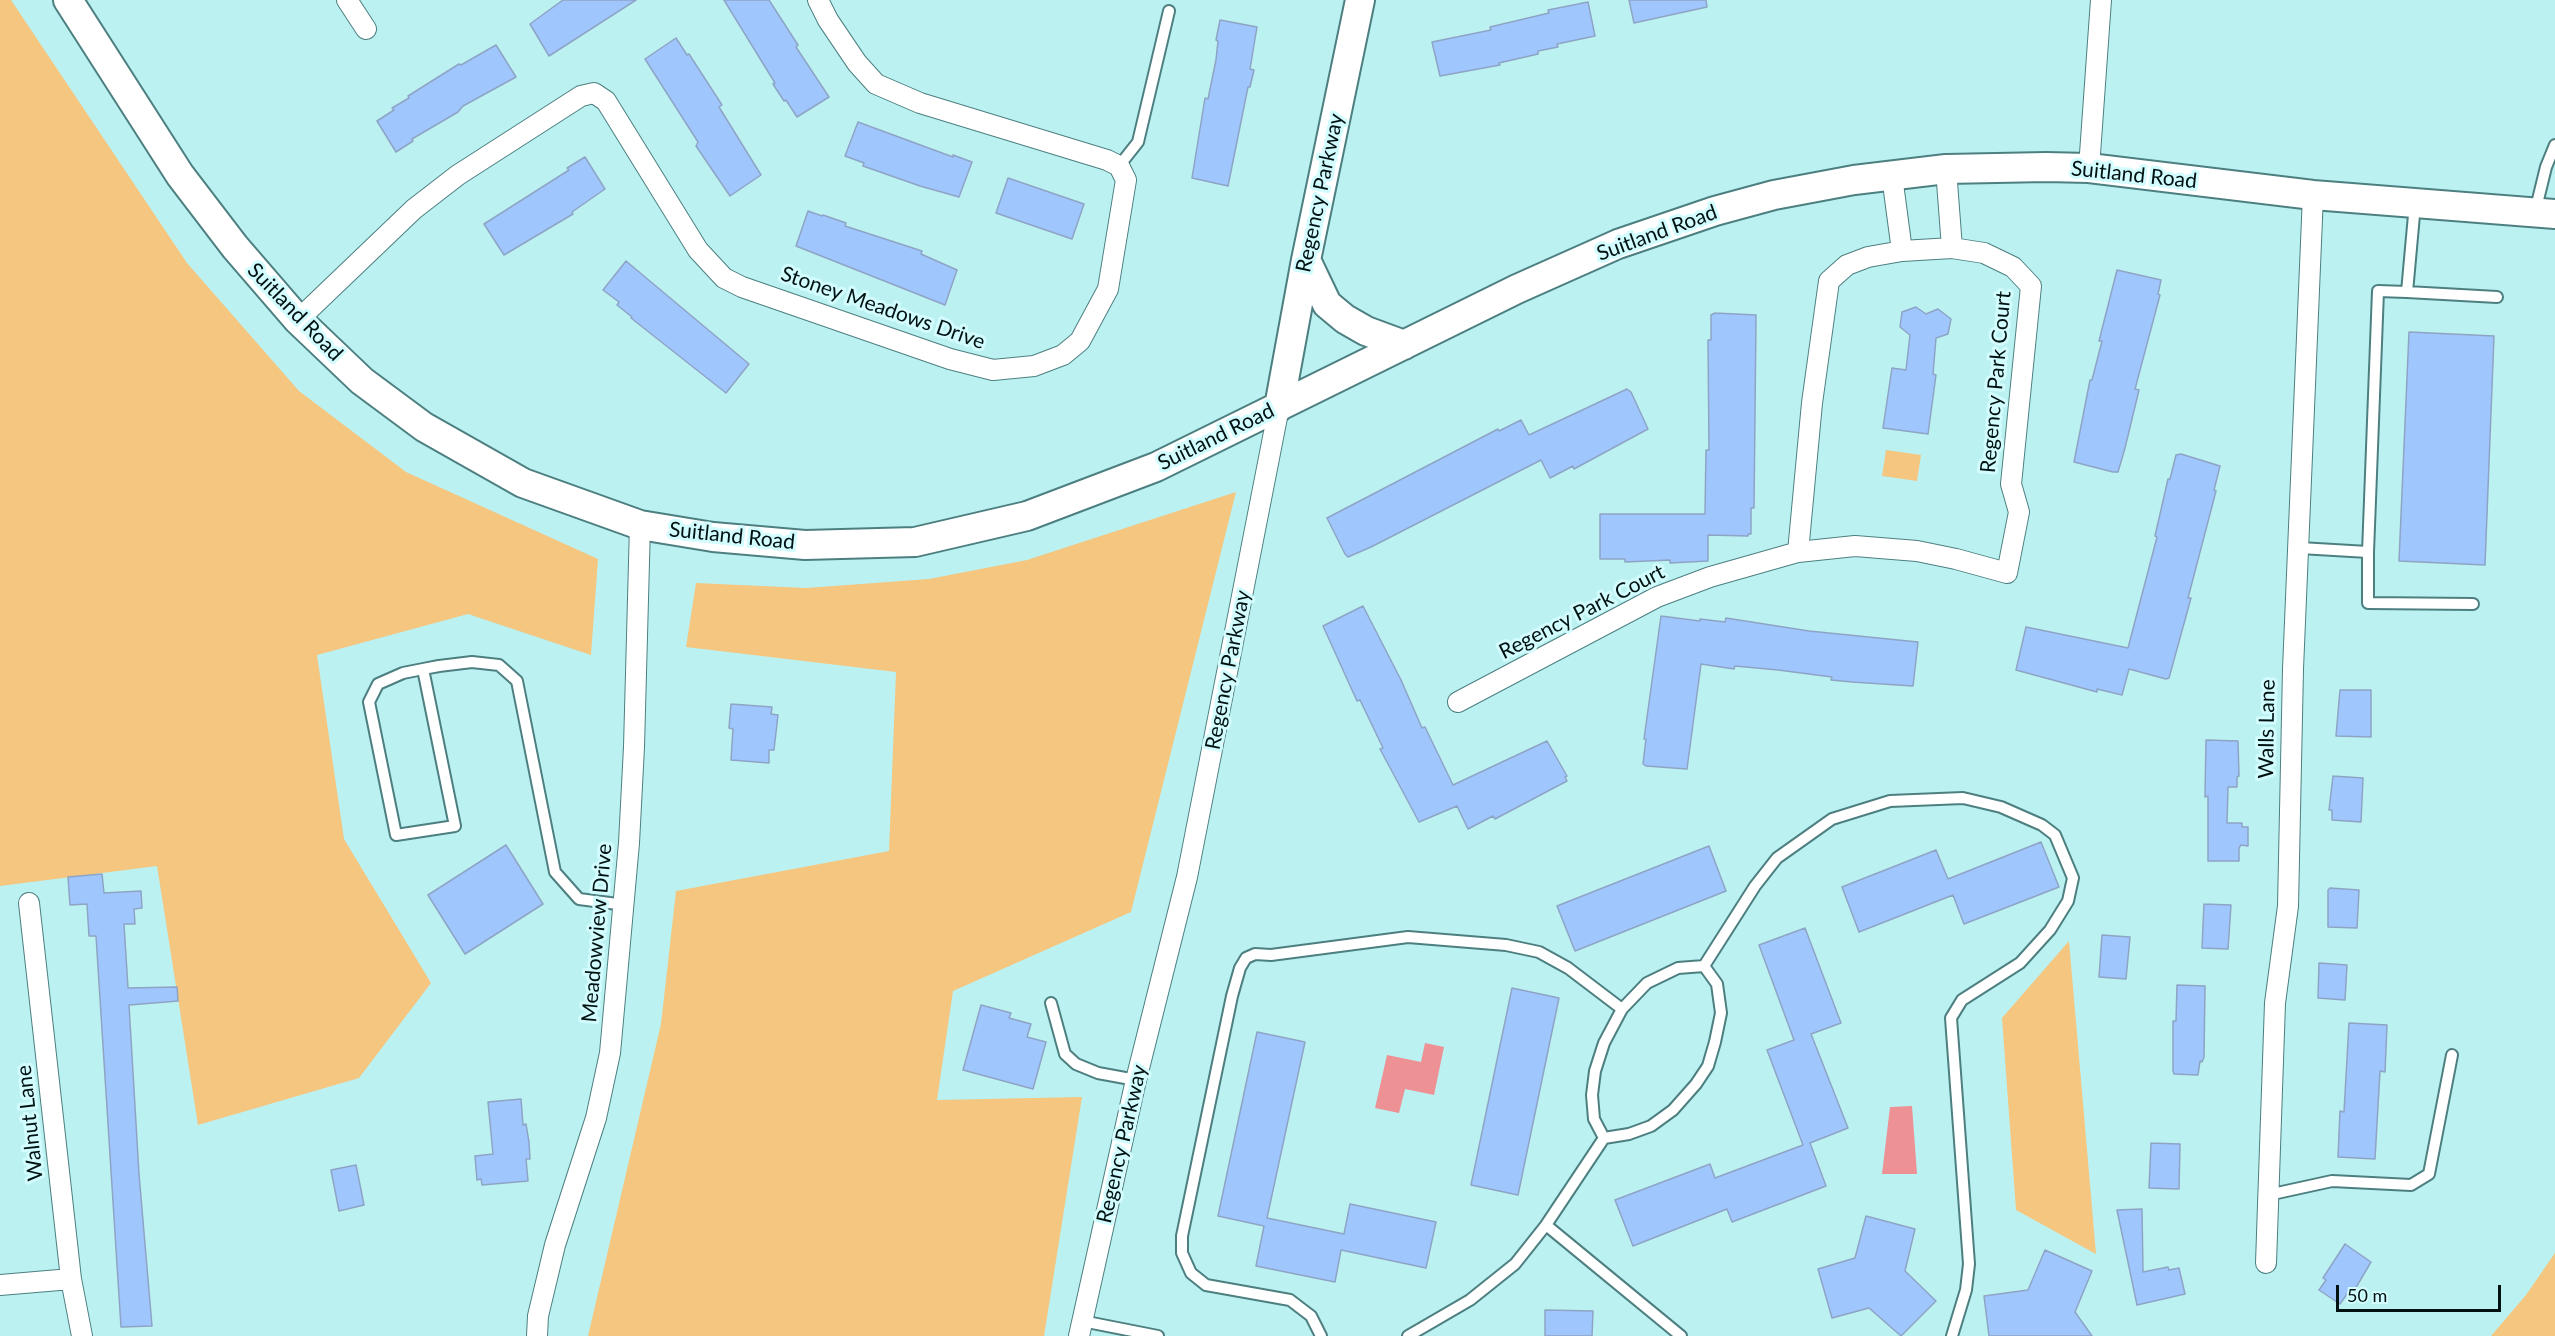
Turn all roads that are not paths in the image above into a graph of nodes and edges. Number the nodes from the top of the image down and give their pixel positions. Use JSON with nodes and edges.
{"nodes":[{"id":1,"x":68,"y":0,"type":"edge"},
{"id":2,"x":347,"y":0,"type":"edge"},
{"id":3,"x":818,"y":0,"type":"edge"},
{"id":4,"x":1360,"y":0,"type":"edge"},
{"id":5,"x":2101,"y":0,"type":"edge"},
{"id":6,"x":1169,"y":11,"type":"dead end"},
{"id":7,"x":366,"y":29,"type":"dead end"},
{"id":8,"x":2555,"y":145,"type":"edge"},
{"id":9,"x":1119,"y":166,"type":"junction"},
{"id":10,"x":2089,"y":168,"type":"junction"},
{"id":11,"x":1946,"y":169,"type":"junction"},
{"id":12,"x":1892,"y":176,"type":"junction"},
{"id":13,"x":2313,"y":195,"type":"junction"},
{"id":14,"x":2415,"y":203,"type":"junction"},
{"id":15,"x":2545,"y":214,"type":"edge"},
{"id":16,"x":1952,"y":248,"type":"junction"},
{"id":17,"x":1902,"y":251,"type":"junction"},
{"id":18,"x":1306,"y":260,"type":"junction"},
{"id":19,"x":2407,"y":292,"type":"junction"},
{"id":20,"x":2497,"y":297,"type":"dead end"},
{"id":21,"x":298,"y":320,"type":"junction"},
{"id":22,"x":1404,"y":345,"type":"junction"},
{"id":23,"x":1279,"y":407,"type":"junction"},
{"id":24,"x":640,"y":525,"type":"junction"},
{"id":25,"x":2300,"y":548,"type":"junction"},
{"id":26,"x":1798,"y":552,"type":"junction"},
{"id":27,"x":2368,"y":552,"type":"junction"},
{"id":28,"x":2473,"y":604,"type":"dead end"},
{"id":29,"x":423,"y":669,"type":"junction"},
{"id":30,"x":1458,"y":702,"type":"dead end"},
{"id":31,"x":29,"y":903,"type":"dead end"},
{"id":32,"x":625,"y":905,"type":"junction"},
{"id":33,"x":1704,"y":966,"type":"junction"},
{"id":34,"x":1051,"y":1003,"type":"dead end"},
{"id":35,"x":1622,"y":1009,"type":"junction"},
{"id":36,"x":2452,"y":1055,"type":"dead end"},
{"id":37,"x":1136,"y":1080,"type":"junction"},
{"id":38,"x":1604,"y":1138,"type":"junction"},
{"id":39,"x":2268,"y":1195,"type":"junction"},
{"id":40,"x":1546,"y":1225,"type":"junction"},
{"id":41,"x":2266,"y":1263,"type":"dead end"},
{"id":42,"x":71,"y":1279,"type":"junction"},
{"id":43,"x":0,"y":1285,"type":"edge"},
{"id":44,"x":1080,"y":1329,"type":"edge"},
{"id":45,"x":1154,"y":1335,"type":"edge"},
{"id":46,"x":82,"y":1336,"type":"edge"},
{"id":47,"x":537,"y":1336,"type":"edge"},
{"id":48,"x":1321,"y":1336,"type":"edge"},
{"id":49,"x":1408,"y":1336,"type":"edge"},
{"id":50,"x":1681,"y":1336,"type":"edge"},
{"id":51,"x":1952,"y":1336,"type":"edge"}],
"edges":[{"from":1,"to":21,"type":"main road","name":"Suitland Road"},
{"from":2,"to":7,"type":"street"},
{"from":3,"to":9,"type":"street"},
{"from":4,"to":18,"type":"main road","name":"Regency Parkway"},
{"from":5,"to":10,"type":"street"},
{"from":6,"to":9,"type":"lane"},
{"from":8,"to":15,"type":"lane"},
{"from":9,"to":21,"type":"street","name":"Stoney Meadows Drive"},
{"from":10,"to":11,"type":"main road","name":"Suitland Road"},
{"from":10,"to":13,"type":"main road","name":"Suitland Road"},
{"from":11,"to":12,"type":"main road","name":"Suitland Road"},
{"from":11,"to":16,"type":"street"},
{"from":12,"to":17,"type":"street"},
{"from":12,"to":22,"type":"main road","name":"Suitland Road"},
{"from":13,"to":14,"type":"main road","name":"Suitland Road"},
{"from":13,"to":25,"type":"street","name":"Walls Lane"},
{"from":14,"to":15,"type":"main road","name":"Suitland Road"},
{"from":14,"to":19,"type":"lane"},
{"from":16,"to":17,"type":"street","name":"Regency Park Court"},
{"from":16,"to":26,"type":"street","name":"Regency Park Court"},
{"from":17,"to":26,"type":"street","name":"Regency Park Court"},
{"from":18,"to":22,"type":"main road"},
{"from":18,"to":23,"type":"main road","name":"Regency Parkway"},
{"from":19,"to":20,"type":"lane"},
{"from":19,"to":27,"type":"lane"},
{"from":21,"to":24,"type":"main road","name":"Suitland Road"},
{"from":22,"to":23,"type":"main road","name":"Suitland Road"},
{"from":23,"to":24,"type":"main road","name":"Suitland Road"},
{"from":23,"to":37,"type":"street","name":"Regency Parkway"},
{"from":24,"to":32,"type":"street","name":"Meadowview Drive"},
{"from":25,"to":27,"type":"lane"},
{"from":25,"to":39,"type":"street","name":"Walls Lane"},
{"from":26,"to":30,"type":"street","name":"Regency Park Court"},
{"from":27,"to":28,"type":"lane"},
{"from":29,"to":29,"type":"lane"},
{"from":29,"to":32,"type":"lane"},
{"from":31,"to":42,"type":"street","name":"Walnut Lane"},
{"from":32,"to":47,"type":"street","name":"Meadowview Drive"},
{"from":33,"to":35,"type":"lane"},
{"from":33,"to":38,"type":"lane"},
{"from":33,"to":51,"type":"lane"},
{"from":34,"to":37,"type":"lane"},
{"from":35,"to":38,"type":"lane"},
{"from":35,"to":48,"type":"lane"},
{"from":36,"to":39,"type":"lane"},
{"from":37,"to":44,"type":"street","name":"Regency Parkway"},
{"from":38,"to":40,"type":"lane"},
{"from":39,"to":41,"type":"street","name":"Walls Lane"},
{"from":40,"to":49,"type":"lane"},
{"from":40,"to":50,"type":"lane"},
{"from":42,"to":43,"type":"street"},
{"from":42,"to":46,"type":"street","name":"Walnut Lane"},
{"from":44,"to":45,"type":"lane"}]}
